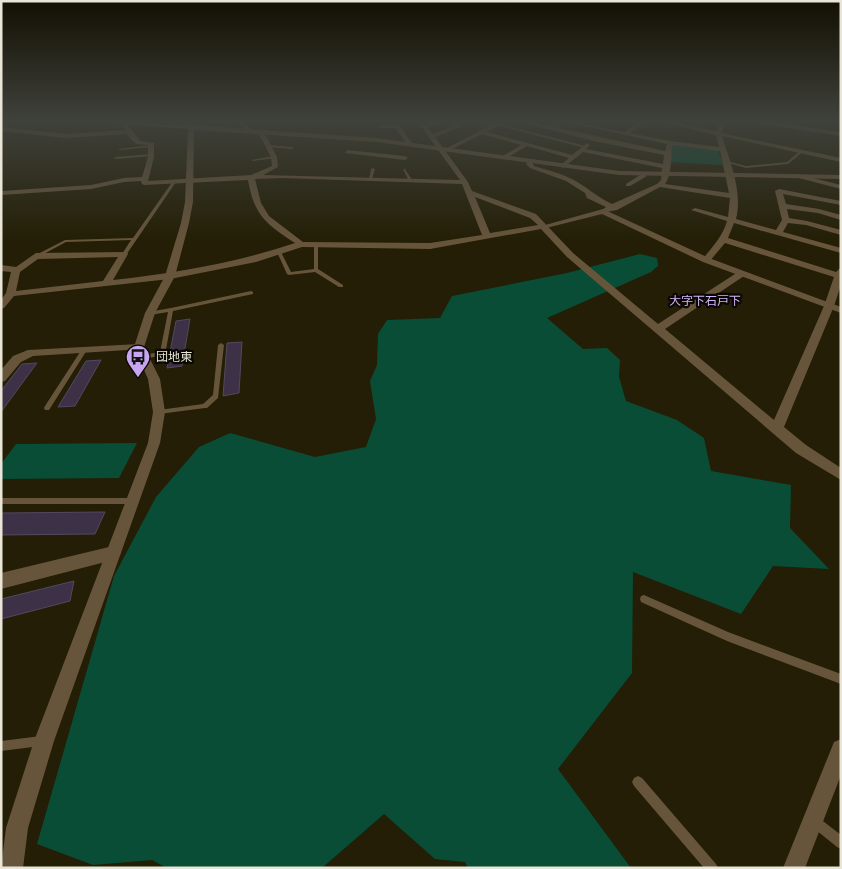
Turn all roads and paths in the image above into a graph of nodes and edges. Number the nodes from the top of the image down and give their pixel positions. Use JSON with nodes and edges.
{"nodes":[{"id":1,"x":530,"y":161,"type":"edge"},
{"id":2,"x":149,"y":162,"type":"edge"},
{"id":3,"x":190,"y":162,"type":"edge"},
{"id":4,"x":274,"y":162,"type":"edge"},
{"id":5,"x":452,"y":162,"type":"edge"},
{"id":6,"x":534,"y":162,"type":"edge"},
{"id":7,"x":568,"y":162,"type":"edge"},
{"id":8,"x":630,"y":162,"type":"edge"},
{"id":9,"x":667,"y":162,"type":"edge"},
{"id":10,"x":727,"y":162,"type":"joint"},
{"id":11,"x":790,"y":162,"type":"edge"},
{"id":12,"x":563,"y":166,"type":"junction"},
{"id":13,"x":373,"y":169,"type":"dead end"},
{"id":14,"x":404,"y":170,"type":"dead end"},
{"id":15,"x":666,"y":171,"type":"junction"},
{"id":16,"x":643,"y":174,"type":"junction"},
{"id":17,"x":731,"y":175,"type":"junction"},
{"id":18,"x":797,"y":176,"type":"junction"},
{"id":19,"x":841,"y":177,"type":"edge"},
{"id":20,"x":251,"y":178,"type":"junction"},
{"id":21,"x":145,"y":179,"type":"junction"},
{"id":22,"x":370,"y":179,"type":"junction"},
{"id":23,"x":410,"y":180,"type":"junction"},
{"id":24,"x":190,"y":181,"type":"junction"},
{"id":25,"x":174,"y":182,"type":"junction"},
{"id":26,"x":465,"y":182,"type":"junction"},
{"id":27,"x":628,"y":185,"type":"dead end"},
{"id":28,"x":659,"y":185,"type":"junction"},
{"id":29,"x":841,"y":188,"type":"edge"},
{"id":30,"x":1,"y":193,"type":"edge"},
{"id":31,"x":470,"y":193,"type":"junction"},
{"id":32,"x":732,"y":196,"type":"junction"},
{"id":33,"x":841,"y":202,"type":"edge"},
{"id":34,"x":782,"y":206,"type":"junction"},
{"id":35,"x":614,"y":208,"type":"junction"},
{"id":36,"x":695,"y":210,"type":"dead end"},
{"id":37,"x":603,"y":211,"type":"junction"},
{"id":38,"x":841,"y":218,"type":"edge"},
{"id":39,"x":734,"y":220,"type":"junction"},
{"id":40,"x":786,"y":220,"type":"junction"},
{"id":41,"x":542,"y":227,"type":"junction"},
{"id":42,"x":779,"y":233,"type":"junction"},
{"id":43,"x":841,"y":233,"type":"edge"},
{"id":44,"x":486,"y":236,"type":"junction"},
{"id":45,"x":135,"y":239,"type":"junction"},
{"id":46,"x":725,"y":240,"type":"junction"},
{"id":47,"x":316,"y":243,"type":"junction"},
{"id":48,"x":301,"y":244,"type":"junction"},
{"id":49,"x":841,"y":251,"type":"edge"},
{"id":50,"x":279,"y":252,"type":"junction"},
{"id":51,"x":124,"y":254,"type":"junction"},
{"id":52,"x":36,"y":256,"type":"junction"},
{"id":53,"x":706,"y":260,"type":"junction"},
{"id":54,"x":1,"y":268,"type":"edge"},
{"id":55,"x":316,"y":270,"type":"junction"},
{"id":56,"x":16,"y":271,"type":"junction"},
{"id":57,"x":840,"y":273,"type":"edge"},
{"id":58,"x":741,"y":274,"type":"junction"},
{"id":59,"x":170,"y":276,"type":"junction"},
{"id":60,"x":106,"y":284,"type":"junction"},
{"id":61,"x":341,"y":286,"type":"dead end"},
{"id":62,"x":251,"y":293,"type":"dead end"},
{"id":63,"x":11,"y":294,"type":"junction"},
{"id":64,"x":1,"y":306,"type":"edge"},
{"id":65,"x":829,"y":306,"type":"junction"},
{"id":66,"x":170,"y":310,"type":"junction"},
{"id":67,"x":841,"y":310,"type":"edge"},
{"id":68,"x":150,"y":313,"type":"junction"},
{"id":69,"x":658,"y":328,"type":"junction"},
{"id":70,"x":221,"y":345,"type":"dead end"},
{"id":71,"x":84,"y":350,"type":"junction"},
{"id":72,"x":141,"y":352,"type":"junction"},
{"id":73,"x":1,"y":378,"type":"edge"},
{"id":74,"x":47,"y":408,"type":"dead end"},
{"id":75,"x":159,"y":412,"type":"junction"},
{"id":76,"x":778,"y":428,"type":"junction"},
{"id":77,"x":841,"y":475,"type":"edge"},
{"id":78,"x":1,"y":501,"type":"edge"},
{"id":79,"x":134,"y":501,"type":"junction"},
{"id":80,"x":113,"y":553,"type":"junction"},
{"id":81,"x":1,"y":581,"type":"edge"},
{"id":82,"x":644,"y":599,"type":"dead end"},
{"id":83,"x":841,"y":678,"type":"edge"},
{"id":84,"x":44,"y":741,"type":"junction"},
{"id":85,"x":1,"y":746,"type":"edge"},
{"id":86,"x":841,"y":749,"type":"edge"},
{"id":87,"x":638,"y":782,"type":"dead end"},
{"id":88,"x":813,"y":820,"type":"junction"},
{"id":89,"x":841,"y":843,"type":"edge"},
{"id":90,"x":12,"y":868,"type":"edge"},
{"id":91,"x":712,"y":868,"type":"edge"},
{"id":92,"x":794,"y":868,"type":"edge"}],
"edges":[{"from":1,"to":35,"type":"street"},
{"from":2,"to":21,"type":"street"},
{"from":3,"to":24,"type":"street"},
{"from":4,"to":20,"type":"street"},
{"from":5,"to":26,"type":"street"},
{"from":6,"to":12,"type":"street"},
{"from":7,"to":12,"type":"street"},
{"from":8,"to":15,"type":"street"},
{"from":9,"to":15,"type":"street"},
{"from":10,"to":11,"type":"lane"},
{"from":10,"to":17,"type":"street"},
{"from":12,"to":16,"type":"street"},
{"from":13,"to":22,"type":"lane"},
{"from":14,"to":23,"type":"lane"},
{"from":15,"to":16,"type":"street"},
{"from":15,"to":17,"type":"street"},
{"from":15,"to":28,"type":"street"},
{"from":16,"to":27,"type":"street"},
{"from":17,"to":18,"type":"street"},
{"from":17,"to":32,"type":"street"},
{"from":18,"to":19,"type":"street"},
{"from":18,"to":29,"type":"street"},
{"from":20,"to":22,"type":"street"},
{"from":20,"to":24,"type":"street"},
{"from":20,"to":48,"type":"street"},
{"from":21,"to":25,"type":"street"},
{"from":21,"to":30,"type":"street"},
{"from":22,"to":23,"type":"street"},
{"from":23,"to":26,"type":"street"},
{"from":24,"to":25,"type":"street"},
{"from":24,"to":59,"type":"street"},
{"from":25,"to":45,"type":"lane"},
{"from":26,"to":31,"type":"street"},
{"from":28,"to":32,"type":"street"},
{"from":28,"to":35,"type":"street"},
{"from":31,"to":41,"type":"street"},
{"from":31,"to":44,"type":"street"},
{"from":32,"to":39,"type":"street"},
{"from":33,"to":34,"type":"street"},
{"from":34,"to":38,"type":"street"},
{"from":34,"to":40,"type":"street"},
{"from":35,"to":37,"type":"street"},
{"from":36,"to":39,"type":"street"},
{"from":37,"to":41,"type":"street"},
{"from":37,"to":53,"type":"street"},
{"from":39,"to":42,"type":"street"},
{"from":39,"to":46,"type":"street"},
{"from":40,"to":42,"type":"street"},
{"from":40,"to":43,"type":"street"},
{"from":41,"to":44,"type":"street"},
{"from":41,"to":69,"type":"street"},
{"from":42,"to":49,"type":"street"},
{"from":44,"to":47,"type":"street"},
{"from":45,"to":51,"type":"lane"},
{"from":45,"to":52,"type":"lane"},
{"from":46,"to":53,"type":"street"},
{"from":46,"to":57,"type":"street"},
{"from":47,"to":48,"type":"street"},
{"from":47,"to":55,"type":"lane"},
{"from":48,"to":50,"type":"street"},
{"from":50,"to":55,"type":"lane"},
{"from":50,"to":59,"type":"street"},
{"from":51,"to":52,"type":"street"},
{"from":51,"to":60,"type":"street"},
{"from":52,"to":56,"type":"street"},
{"from":53,"to":58,"type":"street"},
{"from":54,"to":56,"type":"street"},
{"from":55,"to":61,"type":"lane"},
{"from":56,"to":63,"type":"street"},
{"from":57,"to":65,"type":"street"},
{"from":58,"to":65,"type":"street"},
{"from":58,"to":69,"type":"street"},
{"from":59,"to":60,"type":"street"},
{"from":59,"to":68,"type":"street"},
{"from":60,"to":63,"type":"street"},
{"from":62,"to":66,"type":"lane"},
{"from":63,"to":64,"type":"street"},
{"from":65,"to":67,"type":"street"},
{"from":65,"to":76,"type":"street"},
{"from":66,"to":68,"type":"lane"},
{"from":66,"to":72,"type":"lane"},
{"from":68,"to":72,"type":"street"},
{"from":69,"to":76,"type":"street"},
{"from":70,"to":75,"type":"lane"},
{"from":71,"to":72,"type":"street"},
{"from":71,"to":73,"type":"street"},
{"from":71,"to":74,"type":"lane"},
{"from":72,"to":75,"type":"street"},
{"from":75,"to":79,"type":"street"},
{"from":76,"to":77,"type":"street"},
{"from":78,"to":79,"type":"lane"},
{"from":79,"to":80,"type":"street"},
{"from":80,"to":81,"type":"street"},
{"from":80,"to":84,"type":"street"},
{"from":82,"to":83,"type":"lane"},
{"from":84,"to":85,"type":"lane"},
{"from":84,"to":90,"type":"street"},
{"from":86,"to":88,"type":"street"},
{"from":87,"to":91,"type":"lane"},
{"from":88,"to":89,"type":"lane"},
{"from":88,"to":92,"type":"street"}]}
